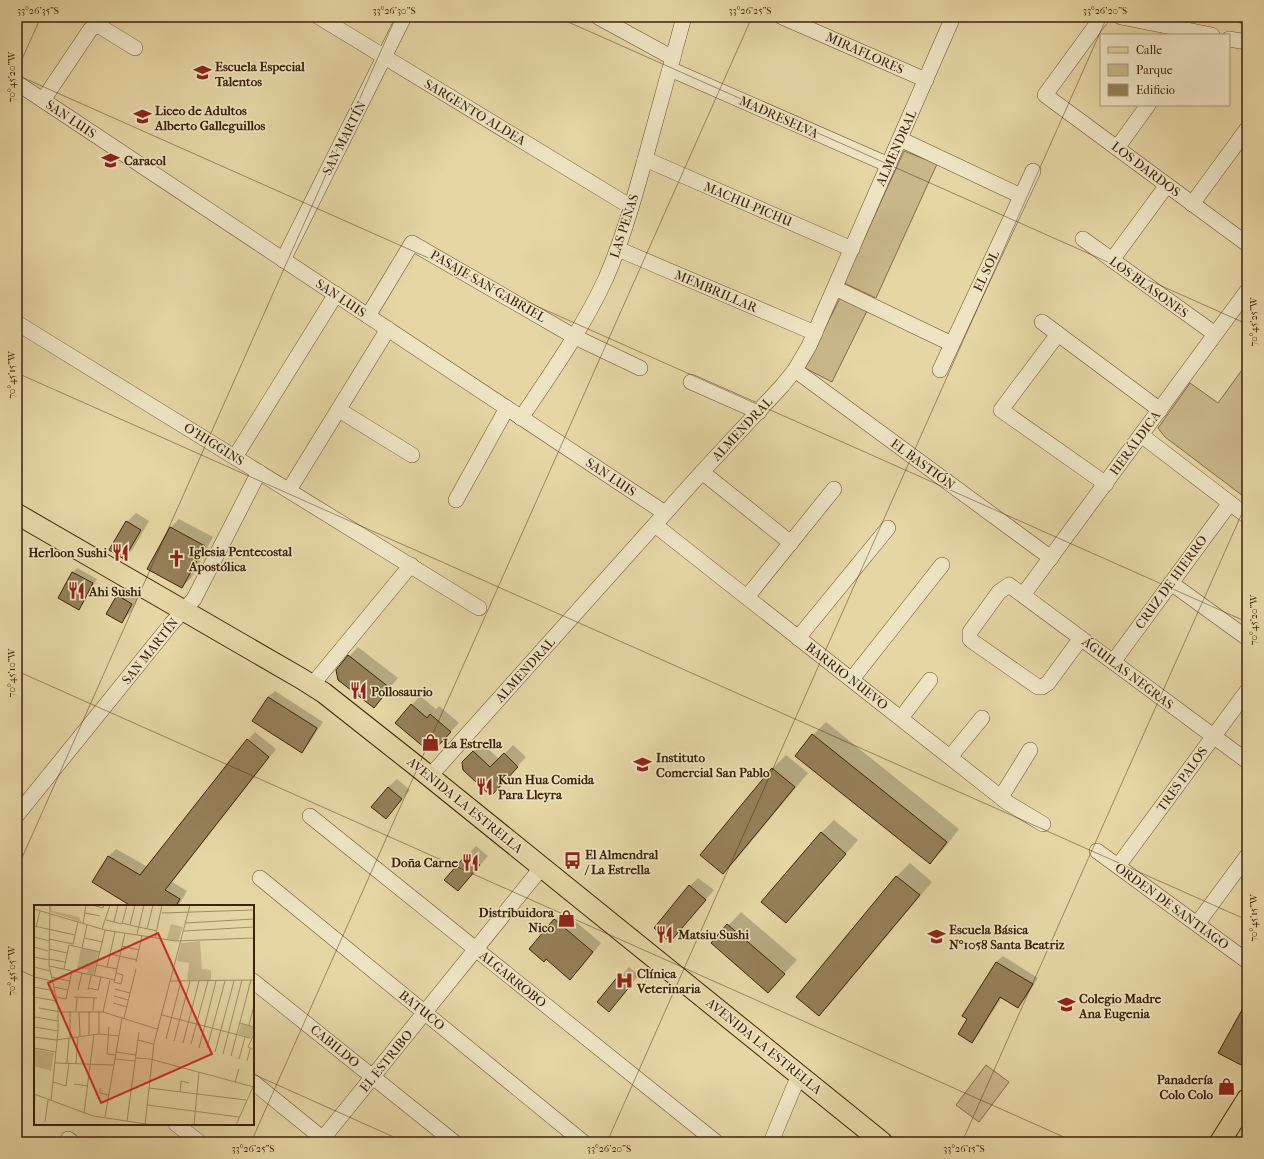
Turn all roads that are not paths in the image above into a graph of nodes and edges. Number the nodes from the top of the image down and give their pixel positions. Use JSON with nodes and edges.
{"nodes":[{"id":1,"x":319,"y":17,"type":"edge"},
{"id":2,"x":404,"y":17,"type":"edge"},
{"id":3,"x":598,"y":17,"type":"edge"},
{"id":4,"x":684,"y":17,"type":"edge"},
{"id":5,"x":782,"y":17,"type":"edge"},
{"id":6,"x":953,"y":17,"type":"edge"},
{"id":7,"x":1102,"y":17,"type":"edge"},
{"id":8,"x":1121,"y":17,"type":"edge"},
{"id":9,"x":1163,"y":21,"type":"edge"},
{"id":10,"x":1205,"y":34,"type":"edge"},
{"id":11,"x":1230,"y":39,"type":"edge"},
{"id":12,"x":1247,"y":42,"type":"edge"},
{"id":13,"x":135,"y":48,"type":"dead end"},
{"id":14,"x":385,"y":57,"type":"junction"},
{"id":15,"x":671,"y":63,"type":"junction"},
{"id":16,"x":926,"y":80,"type":"junction"},
{"id":17,"x":17,"y":83,"type":"edge"},
{"id":18,"x":43,"y":100,"type":"junction"},
{"id":19,"x":1147,"y":106,"type":"edge"},
{"id":20,"x":1247,"y":129,"type":"edge"},
{"id":21,"x":900,"y":139,"type":"junction"},
{"id":22,"x":1117,"y":148,"type":"junction"},
{"id":23,"x":645,"y":159,"type":"junction"},
{"id":24,"x":889,"y":164,"type":"junction"},
{"id":25,"x":1033,"y":171,"type":"dead end"},
{"id":26,"x":1167,"y":185,"type":"junction"},
{"id":27,"x":1021,"y":196,"type":"junction"},
{"id":28,"x":1192,"y":204,"type":"junction"},
{"id":29,"x":631,"y":207,"type":"junction"},
{"id":30,"x":1083,"y":239,"type":"dead end"},
{"id":31,"x":1247,"y":244,"type":"edge"},
{"id":32,"x":618,"y":249,"type":"junction"},
{"id":33,"x":852,"y":249,"type":"junction"},
{"id":34,"x":283,"y":260,"type":"junction"},
{"id":35,"x":1112,"y":260,"type":"junction"},
{"id":36,"x":835,"y":288,"type":"junction"},
{"id":37,"x":1247,"y":292,"type":"edge"},
{"id":38,"x":336,"y":294,"type":"junction"},
{"id":39,"x":368,"y":316,"type":"junction"},
{"id":40,"x":1042,"y":322,"type":"dead end"},
{"id":41,"x":17,"y":323,"type":"edge"},
{"id":42,"x":388,"y":329,"type":"junction"},
{"id":43,"x":815,"y":334,"type":"junction"},
{"id":44,"x":1058,"y":334,"type":"junction"},
{"id":45,"x":1215,"y":334,"type":"junction"},
{"id":46,"x":575,"y":337,"type":"junction"},
{"id":47,"x":952,"y":344,"type":"junction"},
{"id":48,"x":640,"y":368,"type":"dead end"},
{"id":49,"x":795,"y":370,"type":"junction"},
{"id":50,"x":940,"y":370,"type":"dead end"},
{"id":51,"x":691,"y":382,"type":"dead end"},
{"id":52,"x":506,"y":408,"type":"junction"},
{"id":53,"x":338,"y":410,"type":"junction"},
{"id":54,"x":1160,"y":410,"type":"junction"},
{"id":55,"x":758,"y":412,"type":"junction"},
{"id":56,"x":521,"y":418,"type":"junction"},
{"id":57,"x":1141,"y":436,"type":"junction"},
{"id":58,"x":412,"y":455,"type":"dead end"},
{"id":59,"x":235,"y":457,"type":"junction"},
{"id":60,"x":259,"y":472,"type":"junction"},
{"id":61,"x":702,"y":472,"type":"junction"},
{"id":62,"x":1106,"y":484,"type":"junction"},
{"id":63,"x":834,"y":489,"type":"dead end"},
{"id":64,"x":289,"y":490,"type":"junction"},
{"id":65,"x":456,"y":500,"type":"dead end"},
{"id":66,"x":1230,"y":503,"type":"junction"},
{"id":67,"x":665,"y":513,"type":"junction"},
{"id":68,"x":17,"y":514,"type":"edge"},
{"id":69,"x":1247,"y":516,"type":"edge"},
{"id":70,"x":655,"y":525,"type":"junction"},
{"id":71,"x":888,"y":528,"type":"dead end"},
{"id":72,"x":791,"y":543,"type":"junction"},
{"id":73,"x":1051,"y":558,"type":"junction"},
{"id":74,"x":410,"y":565,"type":"junction"},
{"id":75,"x":942,"y":566,"type":"dead end"},
{"id":76,"x":1171,"y":583,"type":"junction"},
{"id":77,"x":1023,"y":595,"type":"junction"},
{"id":78,"x":747,"y":597,"type":"junction"},
{"id":79,"x":479,"y":608,"type":"dead end"},
{"id":80,"x":184,"y":610,"type":"junction"},
{"id":81,"x":798,"y":638,"type":"junction"},
{"id":82,"x":1081,"y":638,"type":"junction"},
{"id":83,"x":1247,"y":638,"type":"edge"},
{"id":84,"x":1113,"y":662,"type":"junction"},
{"id":85,"x":852,"y":680,"type":"junction"},
{"id":86,"x":930,"y":680,"type":"dead end"},
{"id":87,"x":312,"y":685,"type":"junction"},
{"id":88,"x":1247,"y":691,"type":"edge"},
{"id":89,"x":900,"y":718,"type":"junction"},
{"id":90,"x":982,"y":718,"type":"dead end"},
{"id":91,"x":1214,"y":736,"type":"junction"},
{"id":92,"x":1030,"y":750,"type":"dead end"},
{"id":93,"x":950,"y":757,"type":"junction"},
{"id":94,"x":1247,"y":761,"type":"edge"},
{"id":95,"x":430,"y":776,"type":"junction"},
{"id":96,"x":1001,"y":798,"type":"junction"},
{"id":97,"x":17,"y":815,"type":"edge"},
{"id":98,"x":310,"y":816,"type":"dead end"},
{"id":99,"x":1043,"y":824,"type":"dead end"},
{"id":100,"x":1097,"y":851,"type":"dead end"},
{"id":101,"x":1247,"y":856,"type":"edge"},
{"id":102,"x":1118,"y":866,"type":"junction"},
{"id":103,"x":542,"y":867,"type":"junction"},
{"id":104,"x":260,"y":878,"type":"dead end"},
{"id":105,"x":1197,"y":924,"type":"junction"},
{"id":106,"x":475,"y":949,"type":"junction"},
{"id":107,"x":1247,"y":961,"type":"edge"},
{"id":108,"x":254,"y":982,"type":"edge"},
{"id":109,"x":424,"y":1013,"type":"junction"},
{"id":110,"x":799,"y":1075,"type":"junction"},
{"id":111,"x":372,"y":1077,"type":"junction"},
{"id":112,"x":254,"y":1083,"type":"edge"},
{"id":113,"x":1247,"y":1099,"type":"edge"},
{"id":114,"x":1242,"y":1120,"type":"edge"},
{"id":115,"x":177,"y":1125,"type":"edge"},
{"id":116,"x":323,"y":1141,"type":"edge"},
{"id":117,"x":199,"y":1142,"type":"edge"},
{"id":118,"x":454,"y":1142,"type":"edge"},
{"id":119,"x":583,"y":1142,"type":"edge"},
{"id":120,"x":716,"y":1142,"type":"edge"},
{"id":121,"x":771,"y":1142,"type":"edge"},
{"id":122,"x":882,"y":1142,"type":"edge"},
{"id":123,"x":1220,"y":1142,"type":"edge"}],
"edges":[{"from":1,"to":14,"type":"street","name":"SARGENTO ALDEA"},
{"from":2,"to":14,"type":"street","name":"SAN MARTÍN"},
{"from":3,"to":15,"type":"street","name":"MADRESELVA"},
{"from":4,"to":15,"type":"street","name":"LAS PEÑAS"},
{"from":5,"to":16,"type":"street","name":"MIRAFLORES"},
{"from":6,"to":16,"type":"street","name":"ALMENDRAL"},
{"from":7,"to":22,"type":"street","name":"LOS DARDOS"},
{"from":8,"to":9,"type":"street"},
{"from":9,"to":10,"type":"street"},
{"from":11,"to":12,"type":"street"},
{"from":13,"to":18,"type":"street"},
{"from":14,"to":29,"type":"street","name":"SARGENTO ALDEA"},
{"from":14,"to":34,"type":"street","name":"SAN MARTÍN"},
{"from":15,"to":23,"type":"street","name":"LAS PEÑAS"},
{"from":15,"to":24,"type":"street","name":"MADRESELVA"},
{"from":16,"to":21,"type":"street","name":"ALMENDRAL"},
{"from":17,"to":18,"type":"street","name":"SAN LUIS"},
{"from":18,"to":34,"type":"street","name":"SAN LUIS"},
{"from":19,"to":22,"type":"street"},
{"from":20,"to":28,"type":"street"},
{"from":21,"to":24,"type":"street","name":"ALMENDRAL"},
{"from":21,"to":27,"type":"street"},
{"from":22,"to":26,"type":"street","name":"LOS DARDOS"},
{"from":23,"to":29,"type":"street","name":"LAS PEÑAS"},
{"from":23,"to":33,"type":"street","name":"MACHU-PICHU"},
{"from":24,"to":33,"type":"street","name":"ALMENDRAL"},
{"from":25,"to":27,"type":"street","name":"EL SOL"},
{"from":26,"to":28,"type":"street","name":"LOS DARDOS"},
{"from":26,"to":35,"type":"street"},
{"from":27,"to":47,"type":"street","name":"EL SOL"},
{"from":28,"to":31,"type":"street","name":"LOS DARDOS"},
{"from":29,"to":32,"type":"street","name":"LAS PEÑAS"},
{"from":30,"to":35,"type":"street","name":"LOS BLASONES"},
{"from":32,"to":43,"type":"street","name":"MEMBRILLAR"},
{"from":32,"to":46,"type":"street","name":"LAS PEÑAS"},
{"from":33,"to":36,"type":"street","name":"ALMENDRAL"},
{"from":34,"to":38,"type":"street","name":"SAN LUIS"},
{"from":35,"to":45,"type":"street","name":"LOS BLASONES"},
{"from":36,"to":43,"type":"street","name":"ALMENDRAL"},
{"from":36,"to":47,"type":"street"},
{"from":37,"to":45,"type":"street","name":"HERÁLDICA"},
{"from":38,"to":39,"type":"street","name":"SAN LUIS"},
{"from":38,"to":59,"type":"street"},
{"from":39,"to":42,"type":"street","name":"SAN LUIS"},
{"from":39,"to":46,"type":"street","name":"PASAJE SAN GABRIEL"},
{"from":40,"to":44,"type":"street"},
{"from":41,"to":59,"type":"street","name":"O'HIGGINS"},
{"from":42,"to":52,"type":"street","name":"SAN LUIS"},
{"from":42,"to":53,"type":"street"},
{"from":43,"to":49,"type":"street","name":"ALMENDRAL"},
{"from":44,"to":54,"type":"street"},
{"from":44,"to":62,"type":"street"},
{"from":45,"to":54,"type":"street","name":"HERÁLDICA"},
{"from":46,"to":48,"type":"street","name":"PASAJE SAN GABRIEL"},
{"from":46,"to":56,"type":"street","name":"LAS PEÑAS"},
{"from":47,"to":50,"type":"street","name":"EL SOL"},
{"from":49,"to":55,"type":"street","name":"ALMENDRAL"},
{"from":49,"to":73,"type":"street","name":"EL BASTIÓN"},
{"from":51,"to":55,"type":"street"},
{"from":52,"to":56,"type":"street","name":"SAN LUIS"},
{"from":52,"to":65,"type":"street"},
{"from":53,"to":58,"type":"street"},
{"from":53,"to":64,"type":"street"},
{"from":54,"to":57,"type":"street","name":"HERÁLDICA"},
{"from":55,"to":61,"type":"street","name":"ALMENDRAL"},
{"from":56,"to":67,"type":"street","name":"SAN LUIS"},
{"from":57,"to":62,"type":"street","name":"HERÁLDICA"},
{"from":57,"to":66,"type":"street"},
{"from":59,"to":60,"type":"street","name":"O'HIGGINS"},
{"from":60,"to":64,"type":"street","name":"O'HIGGINS"},
{"from":60,"to":80,"type":"street","name":"SAN MARTÍN"},
{"from":61,"to":67,"type":"street","name":"ALMENDRAL"},
{"from":61,"to":72,"type":"street"},
{"from":62,"to":73,"type":"street","name":"HERÁLDICA"},
{"from":63,"to":72,"type":"street"},
{"from":64,"to":74,"type":"street","name":"O'HIGGINS"},
{"from":66,"to":69,"type":"street"},
{"from":66,"to":76,"type":"street","name":"CRUZ DE HIERRO"},
{"from":67,"to":70,"type":"street","name":"ALMENDRAL"},
{"from":68,"to":80,"type":"main road","name":"AVENIDA LA ESTRELLA"},
{"from":70,"to":78,"type":"street","name":"BARRIO NUEVO"},
{"from":70,"to":95,"type":"street","name":"ALMENDRAL"},
{"from":71,"to":81,"type":"street"},
{"from":72,"to":78,"type":"street"},
{"from":73,"to":77,"type":"street","name":"HERÁLDICA"},
{"from":74,"to":79,"type":"street","name":"O'HIGGINS"},
{"from":74,"to":87,"type":"street"},
{"from":75,"to":85,"type":"street"},
{"from":76,"to":83,"type":"street"},
{"from":76,"to":84,"type":"street","name":"CRUZ DE HIERRO"},
{"from":77,"to":82,"type":"street","name":"ÁGUILAS NEGRAS"},
{"from":77,"to":82,"type":"street","name":"ÁGUILAS NEGRAS"},
{"from":78,"to":81,"type":"street","name":"BARRIO NUEVO"},
{"from":80,"to":87,"type":"main road","name":"AVENIDA LA ESTRELLA"},
{"from":80,"to":97,"type":"street","name":"SAN MARTÍN"},
{"from":81,"to":85,"type":"street","name":"BARRIO NUEVO"},
{"from":82,"to":84,"type":"street","name":"ÁGUILAS NEGRAS"},
{"from":84,"to":91,"type":"street","name":"ÁGUILAS NEGRAS"},
{"from":85,"to":89,"type":"street","name":"BARRIO NUEVO"},
{"from":86,"to":89,"type":"street"},
{"from":87,"to":95,"type":"main road","name":"AVENIDA LA ESTRELLA"},
{"from":88,"to":91,"type":"street","name":"TRES PALOS"},
{"from":89,"to":93,"type":"street","name":"BARRIO NUEVO"},
{"from":90,"to":93,"type":"street"},
{"from":91,"to":94,"type":"street","name":"ÁGUILAS NEGRAS"},
{"from":91,"to":102,"type":"street","name":"TRES PALOS"},
{"from":92,"to":96,"type":"street"},
{"from":93,"to":96,"type":"street","name":"BARRIO NUEVO"},
{"from":95,"to":103,"type":"main road","name":"AVENIDA LA ESTRELLA"},
{"from":96,"to":99,"type":"street","name":"BARRIO NUEVO"},
{"from":98,"to":106,"type":"street","name":"ALGARROBO"},
{"from":100,"to":102,"type":"street","name":"ORDEN DE SANTIAGO"},
{"from":101,"to":105,"type":"street"},
{"from":102,"to":105,"type":"street","name":"ORDEN DE SANTIAGO"},
{"from":103,"to":106,"type":"street","name":"EL ESTRIBO"},
{"from":103,"to":110,"type":"main road","name":"AVENIDA LA ESTRELLA"},
{"from":104,"to":109,"type":"street","name":"BATUCO"},
{"from":105,"to":107,"type":"street","name":"ORDEN DE SANTIAGO"},
{"from":106,"to":109,"type":"street","name":"EL ESTRIBO"},
{"from":106,"to":120,"type":"street","name":"ALGARROBO"},
{"from":108,"to":111,"type":"street","name":"CABILDO"},
{"from":109,"to":111,"type":"street","name":"EL ESTRIBO"},
{"from":109,"to":119,"type":"street","name":"BATUCO"},
{"from":110,"to":121,"type":"street"},
{"from":110,"to":122,"type":"main road","name":"AVENIDA LA ESTRELLA"},
{"from":111,"to":116,"type":"street","name":"EL ESTRIBO"},
{"from":111,"to":118,"type":"street","name":"CABILDO"},
{"from":112,"to":116,"type":"street"},
{"from":113,"to":114,"type":"main road"},
{"from":114,"to":123,"type":"main road"},
{"from":115,"to":117,"type":"street"}]}
